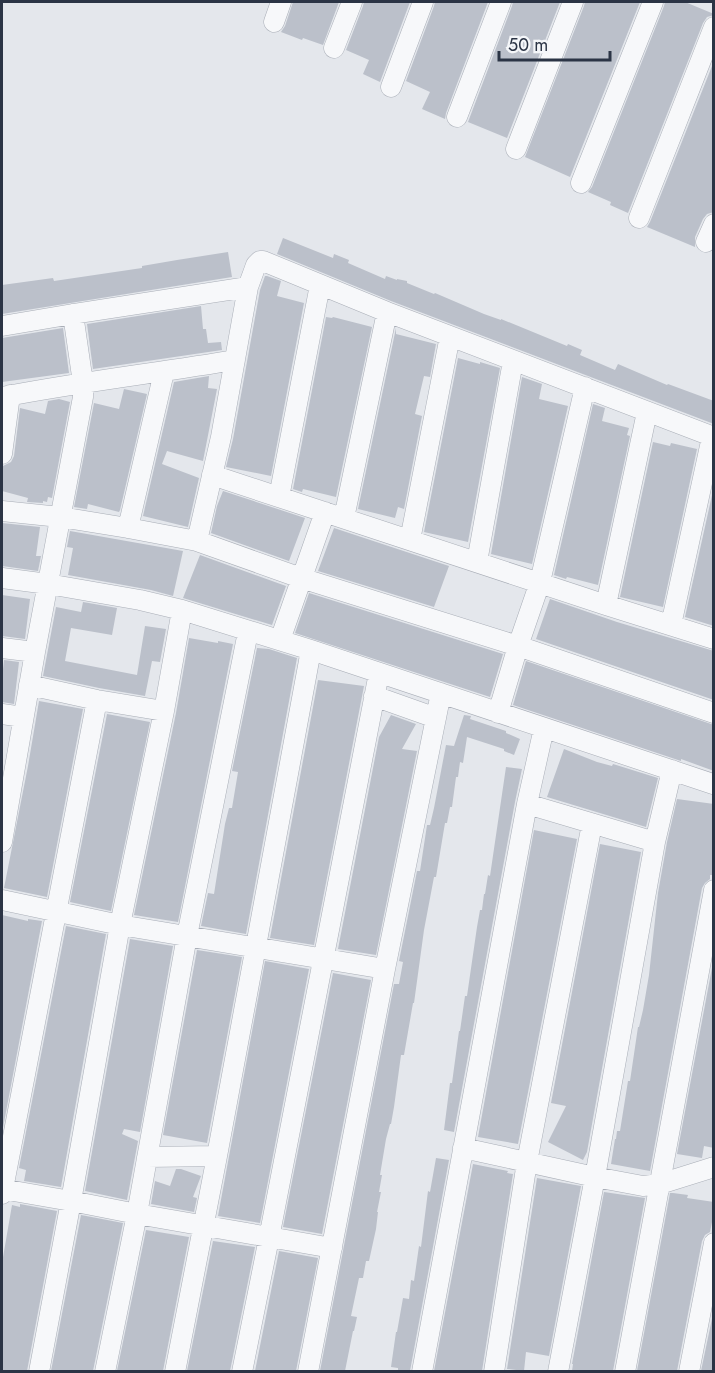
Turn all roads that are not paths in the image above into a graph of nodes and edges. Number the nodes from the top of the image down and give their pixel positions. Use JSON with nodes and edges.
{"nodes":[{"id":1,"x":281,"y":2,"type":"edge"},
{"id":2,"x":352,"y":2,"type":"edge"},
{"id":3,"x":423,"y":2,"type":"edge"},
{"id":4,"x":501,"y":2,"type":"edge"},
{"id":5,"x":573,"y":2,"type":"edge"},
{"id":6,"x":653,"y":2,"type":"edge"},
{"id":7,"x":274,"y":22,"type":"dead end"},
{"id":8,"x":714,"y":27,"type":"edge"},
{"id":9,"x":334,"y":48,"type":"dead end"},
{"id":10,"x":391,"y":87,"type":"dead end"},
{"id":11,"x":457,"y":117,"type":"dead end"},
{"id":12,"x":516,"y":149,"type":"dead end"},
{"id":13,"x":581,"y":183,"type":"dead end"},
{"id":14,"x":639,"y":218,"type":"dead end"},
{"id":15,"x":320,"y":285,"type":"junction"},
{"id":16,"x":248,"y":287,"type":"junction"},
{"id":17,"x":387,"y":312,"type":"junction"},
{"id":18,"x":73,"y":314,"type":"junction"},
{"id":19,"x":2,"y":326,"type":"edge"},
{"id":20,"x":450,"y":336,"type":"junction"},
{"id":21,"x":235,"y":360,"type":"junction"},
{"id":22,"x":513,"y":361,"type":"junction"},
{"id":23,"x":164,"y":372,"type":"junction"},
{"id":24,"x":83,"y":383,"type":"junction"},
{"id":25,"x":585,"y":387,"type":"junction"},
{"id":26,"x":6,"y":396,"type":"edge"},
{"id":27,"x":647,"y":412,"type":"junction"},
{"id":28,"x":713,"y":437,"type":"edge"},
{"id":29,"x":2,"y":453,"type":"edge"},
{"id":30,"x":212,"y":475,"type":"junction"},
{"id":31,"x":279,"y":497,"type":"junction"},
{"id":32,"x":2,"y":511,"type":"edge"},
{"id":33,"x":325,"y":512,"type":"junction"},
{"id":34,"x":60,"y":518,"type":"junction"},
{"id":35,"x":344,"y":518,"type":"junction"},
{"id":36,"x":128,"y":528,"type":"junction"},
{"id":37,"x":410,"y":540,"type":"junction"},
{"id":38,"x":197,"y":541,"type":"junction"},
{"id":39,"x":477,"y":561,"type":"junction"},
{"id":40,"x":2,"y":578,"type":"edge"},
{"id":41,"x":301,"y":578,"type":"junction"},
{"id":42,"x":540,"y":582,"type":"junction"},
{"id":43,"x":48,"y":584,"type":"junction"},
{"id":44,"x":606,"y":605,"type":"junction"},
{"id":45,"x":182,"y":610,"type":"junction"},
{"id":46,"x":671,"y":625,"type":"junction"},
{"id":47,"x":248,"y":632,"type":"junction"},
{"id":48,"x":714,"y":639,"type":"edge"},
{"id":49,"x":280,"y":640,"type":"junction"},
{"id":50,"x":518,"y":646,"type":"junction"},
{"id":51,"x":2,"y":648,"type":"edge"},
{"id":52,"x":311,"y":650,"type":"junction"},
{"id":53,"x":35,"y":652,"type":"junction"},
{"id":54,"x":379,"y":673,"type":"junction"},
{"id":55,"x":29,"y":685,"type":"junction"},
{"id":56,"x":441,"y":693,"type":"junction"},
{"id":57,"x":374,"y":696,"type":"junction"},
{"id":58,"x":97,"y":700,"type":"junction"},
{"id":59,"x":164,"y":711,"type":"junction"},
{"id":60,"x":498,"y":712,"type":"junction"},
{"id":61,"x":714,"y":713,"type":"edge"},
{"id":62,"x":2,"y":714,"type":"edge"},
{"id":63,"x":23,"y":717,"type":"junction"},
{"id":64,"x":436,"y":718,"type":"junction"},
{"id":65,"x":544,"y":728,"type":"junction"},
{"id":66,"x":672,"y":770,"type":"junction"},
{"id":67,"x":6,"y":784,"type":"edge"},
{"id":68,"x":714,"y":784,"type":"edge"},
{"id":69,"x":526,"y":804,"type":"junction"},
{"id":70,"x":592,"y":824,"type":"junction"},
{"id":71,"x":2,"y":842,"type":"edge"},
{"id":72,"x":655,"y":842,"type":"junction"},
{"id":73,"x":714,"y":890,"type":"edge"},
{"id":74,"x":2,"y":900,"type":"edge"},
{"id":75,"x":57,"y":912,"type":"junction"},
{"id":76,"x":120,"y":925,"type":"junction"},
{"id":77,"x":187,"y":936,"type":"junction"},
{"id":78,"x":255,"y":946,"type":"junction"},
{"id":79,"x":322,"y":959,"type":"junction"},
{"id":80,"x":385,"y":969,"type":"junction"},
{"id":81,"x":464,"y":1148,"type":"junction"},
{"id":82,"x":217,"y":1156,"type":"junction"},
{"id":83,"x":147,"y":1157,"type":"junction"},
{"id":84,"x":527,"y":1162,"type":"junction"},
{"id":85,"x":714,"y":1167,"type":"edge"},
{"id":86,"x":595,"y":1177,"type":"junction"},
{"id":87,"x":660,"y":1184,"type":"junction"},
{"id":88,"x":2,"y":1191,"type":"edge"},
{"id":89,"x":71,"y":1201,"type":"junction"},
{"id":90,"x":137,"y":1214,"type":"junction"},
{"id":91,"x":204,"y":1226,"type":"junction"},
{"id":92,"x":269,"y":1238,"type":"junction"},
{"id":93,"x":714,"y":1243,"type":"edge"},
{"id":94,"x":332,"y":1248,"type":"junction"},
{"id":95,"x":39,"y":1371,"type":"edge"},
{"id":96,"x":105,"y":1371,"type":"edge"},
{"id":97,"x":175,"y":1371,"type":"edge"},
{"id":98,"x":242,"y":1371,"type":"edge"},
{"id":99,"x":308,"y":1371,"type":"edge"},
{"id":100,"x":422,"y":1371,"type":"edge"},
{"id":101,"x":494,"y":1371,"type":"edge"},
{"id":102,"x":558,"y":1371,"type":"edge"},
{"id":103,"x":625,"y":1371,"type":"edge"},
{"id":104,"x":689,"y":1371,"type":"edge"}],
"edges":[{"from":1,"to":7,"type":"street"},
{"from":2,"to":9,"type":"street"},
{"from":3,"to":10,"type":"street"},
{"from":4,"to":11,"type":"street"},
{"from":5,"to":12,"type":"street"},
{"from":6,"to":13,"type":"street"},
{"from":8,"to":14,"type":"street"},
{"from":15,"to":16,"type":"street"},
{"from":15,"to":17,"type":"street"},
{"from":15,"to":31,"type":"street"},
{"from":16,"to":18,"type":"street"},
{"from":16,"to":21,"type":"street"},
{"from":17,"to":20,"type":"street"},
{"from":17,"to":35,"type":"street"},
{"from":18,"to":19,"type":"street"},
{"from":18,"to":24,"type":"street"},
{"from":20,"to":22,"type":"street"},
{"from":20,"to":37,"type":"street"},
{"from":21,"to":23,"type":"street"},
{"from":21,"to":30,"type":"street"},
{"from":22,"to":25,"type":"street"},
{"from":22,"to":39,"type":"street"},
{"from":23,"to":24,"type":"street"},
{"from":23,"to":36,"type":"street"},
{"from":24,"to":26,"type":"street"},
{"from":24,"to":34,"type":"street"},
{"from":25,"to":27,"type":"street"},
{"from":25,"to":42,"type":"street"},
{"from":26,"to":29,"type":"street"},
{"from":27,"to":28,"type":"street"},
{"from":27,"to":44,"type":"street"},
{"from":28,"to":46,"type":"street"},
{"from":30,"to":31,"type":"street"},
{"from":30,"to":38,"type":"street"},
{"from":31,"to":33,"type":"street"},
{"from":32,"to":34,"type":"street"},
{"from":33,"to":35,"type":"street"},
{"from":33,"to":41,"type":"street"},
{"from":34,"to":36,"type":"street"},
{"from":34,"to":43,"type":"street"},
{"from":35,"to":37,"type":"street"},
{"from":36,"to":38,"type":"street"},
{"from":37,"to":39,"type":"street"},
{"from":38,"to":41,"type":"street"},
{"from":39,"to":42,"type":"street"},
{"from":40,"to":43,"type":"street"},
{"from":41,"to":49,"type":"street"},
{"from":41,"to":50,"type":"street"},
{"from":42,"to":44,"type":"street"},
{"from":42,"to":50,"type":"street"},
{"from":43,"to":45,"type":"street"},
{"from":43,"to":53,"type":"street"},
{"from":44,"to":46,"type":"street"},
{"from":45,"to":47,"type":"street"},
{"from":45,"to":59,"type":"street"},
{"from":46,"to":48,"type":"street"},
{"from":47,"to":49,"type":"street"},
{"from":47,"to":77,"type":"street"},
{"from":49,"to":52,"type":"street"},
{"from":50,"to":60,"type":"street"},
{"from":50,"to":61,"type":"street"},
{"from":51,"to":53,"type":"street"},
{"from":52,"to":54,"type":"street"},
{"from":52,"to":78,"type":"street"},
{"from":53,"to":55,"type":"street"},
{"from":54,"to":56,"type":"street"},
{"from":54,"to":57,"type":"street"},
{"from":55,"to":58,"type":"street"},
{"from":55,"to":63,"type":"street"},
{"from":56,"to":60,"type":"street"},
{"from":56,"to":64,"type":"street"},
{"from":57,"to":64,"type":"street"},
{"from":57,"to":79,"type":"street"},
{"from":58,"to":59,"type":"street"},
{"from":58,"to":75,"type":"street"},
{"from":59,"to":76,"type":"street"},
{"from":60,"to":65,"type":"street"},
{"from":62,"to":63,"type":"street"},
{"from":63,"to":67,"type":"street"},
{"from":64,"to":80,"type":"street"},
{"from":65,"to":66,"type":"street"},
{"from":65,"to":69,"type":"street"},
{"from":66,"to":68,"type":"street"},
{"from":66,"to":72,"type":"street"},
{"from":67,"to":71,"type":"street"},
{"from":69,"to":70,"type":"street"},
{"from":69,"to":81,"type":"street"},
{"from":70,"to":72,"type":"street"},
{"from":70,"to":84,"type":"street"},
{"from":72,"to":86,"type":"street"},
{"from":73,"to":87,"type":"street"},
{"from":74,"to":75,"type":"street"},
{"from":75,"to":76,"type":"street"},
{"from":75,"to":88,"type":"street"},
{"from":76,"to":77,"type":"street"},
{"from":76,"to":89,"type":"street"},
{"from":77,"to":78,"type":"street"},
{"from":77,"to":83,"type":"street"},
{"from":78,"to":79,"type":"street"},
{"from":78,"to":82,"type":"street"},
{"from":79,"to":80,"type":"street"},
{"from":79,"to":92,"type":"street"},
{"from":80,"to":94,"type":"street"},
{"from":81,"to":84,"type":"street"},
{"from":81,"to":100,"type":"street"},
{"from":82,"to":83,"type":"street"},
{"from":82,"to":91,"type":"street"},
{"from":83,"to":90,"type":"street"},
{"from":84,"to":86,"type":"street"},
{"from":84,"to":101,"type":"street"},
{"from":85,"to":87,"type":"street"},
{"from":86,"to":87,"type":"street"},
{"from":86,"to":102,"type":"street"},
{"from":87,"to":103,"type":"street"},
{"from":88,"to":89,"type":"street"},
{"from":89,"to":90,"type":"street"},
{"from":89,"to":95,"type":"street"},
{"from":90,"to":91,"type":"street"},
{"from":90,"to":96,"type":"street"},
{"from":91,"to":92,"type":"street"},
{"from":91,"to":97,"type":"street"},
{"from":92,"to":94,"type":"street"},
{"from":92,"to":98,"type":"street"},
{"from":93,"to":104,"type":"street"},
{"from":94,"to":99,"type":"street"}]}
